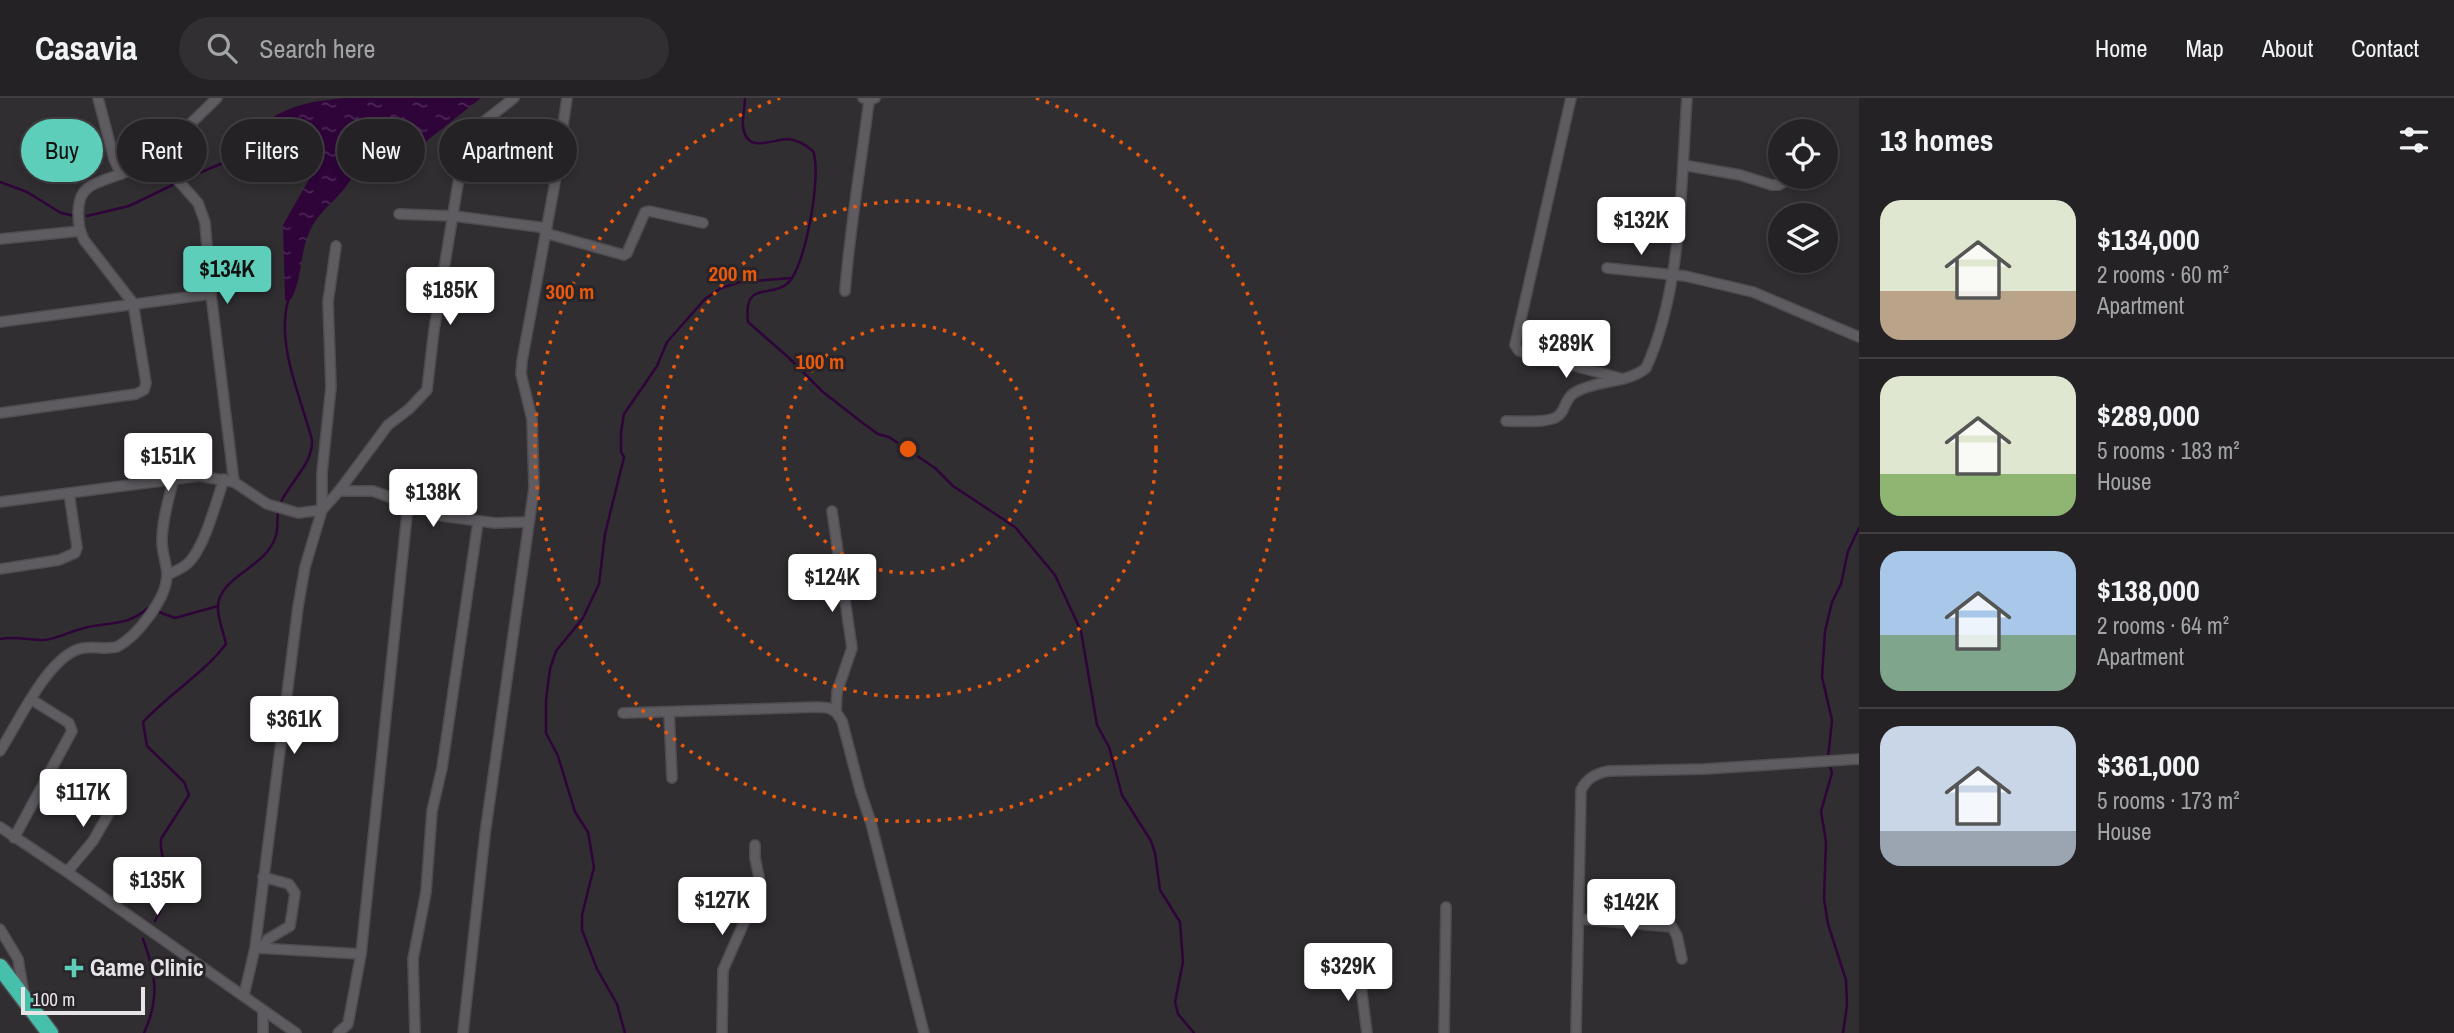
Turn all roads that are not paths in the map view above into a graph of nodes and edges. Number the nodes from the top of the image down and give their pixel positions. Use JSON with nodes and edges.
{"nodes":[{"id":1,"x":98,"y":98,"type":"edge"},
{"id":2,"x":514,"y":98,"type":"edge"},
{"id":3,"x":567,"y":98,"type":"edge"},
{"id":4,"x":1571,"y":98,"type":"edge"},
{"id":5,"x":1687,"y":98,"type":"edge"},
{"id":6,"x":214,"y":99,"type":"edge"},
{"id":7,"x":869,"y":99,"type":"edge"},
{"id":8,"x":194,"y":119,"type":"edge"},
{"id":9,"x":117,"y":165,"type":"edge"},
{"id":10,"x":1683,"y":165,"type":"junction"},
{"id":11,"x":117,"y":176,"type":"edge"},
{"id":12,"x":179,"y":182,"type":"edge"},
{"id":13,"x":1768,"y":184,"type":"edge"},
{"id":14,"x":399,"y":214,"type":"dead end"},
{"id":15,"x":454,"y":216,"type":"junction"},
{"id":16,"x":703,"y":223,"type":"dead end"},
{"id":17,"x":545,"y":230,"type":"junction"},
{"id":18,"x":80,"y":231,"type":"junction"},
{"id":19,"x":0,"y":239,"type":"edge"},
{"id":20,"x":336,"y":246,"type":"dead end"},
{"id":21,"x":1607,"y":268,"type":"dead end"},
{"id":22,"x":1672,"y":274,"type":"junction"},
{"id":23,"x":845,"y":291,"type":"dead end"},
{"id":24,"x":211,"y":294,"type":"junction"},
{"id":25,"x":133,"y":303,"type":"junction"},
{"id":26,"x":0,"y":322,"type":"edge"},
{"id":27,"x":1859,"y":337,"type":"edge"},
{"id":28,"x":1625,"y":379,"type":"junction"},
{"id":29,"x":0,"y":413,"type":"edge"},
{"id":30,"x":1506,"y":421,"type":"dead end"},
{"id":31,"x":174,"y":477,"type":"junction"},
{"id":32,"x":224,"y":479,"type":"junction"},
{"id":33,"x":234,"y":482,"type":"junction"},
{"id":34,"x":339,"y":491,"type":"junction"},
{"id":35,"x":69,"y":493,"type":"junction"},
{"id":36,"x":0,"y":502,"type":"edge"},
{"id":37,"x":408,"y":505,"type":"junction"},
{"id":38,"x":322,"y":510,"type":"junction"},
{"id":39,"x":832,"y":511,"type":"dead end"},
{"id":40,"x":478,"y":522,"type":"junction"},
{"id":41,"x":529,"y":522,"type":"junction"},
{"id":42,"x":0,"y":569,"type":"edge"},
{"id":43,"x":167,"y":575,"type":"junction"},
{"id":44,"x":32,"y":700,"type":"junction"},
{"id":45,"x":669,"y":712,"type":"junction"},
{"id":46,"x":836,"y":712,"type":"junction"},
{"id":47,"x":623,"y":713,"type":"dead end"},
{"id":48,"x":0,"y":751,"type":"edge"},
{"id":49,"x":1859,"y":759,"type":"edge"},
{"id":50,"x":672,"y":779,"type":"dead end"},
{"id":51,"x":117,"y":799,"type":"dead end"},
{"id":52,"x":0,"y":827,"type":"edge"},
{"id":53,"x":14,"y":838,"type":"junction"},
{"id":54,"x":755,"y":845,"type":"dead end"},
{"id":55,"x":67,"y":872,"type":"junction"},
{"id":56,"x":263,"y":877,"type":"junction"},
{"id":57,"x":1446,"y":907,"type":"dead end"},
{"id":58,"x":1580,"y":919,"type":"junction"},
{"id":59,"x":0,"y":929,"type":"edge"},
{"id":60,"x":259,"y":948,"type":"junction"},
{"id":61,"x":361,"y":954,"type":"junction"},
{"id":62,"x":1682,"y":959,"type":"dead end"},
{"id":63,"x":0,"y":967,"type":"edge"},
{"id":64,"x":1359,"y":970,"type":"dead end"},
{"id":65,"x":244,"y":995,"type":"junction"},
{"id":66,"x":24,"y":997,"type":"junction"},
{"id":67,"x":263,"y":1011,"type":"junction"},
{"id":68,"x":50,"y":1033,"type":"edge"},
{"id":69,"x":263,"y":1033,"type":"edge"},
{"id":70,"x":296,"y":1033,"type":"edge"},
{"id":71,"x":338,"y":1033,"type":"edge"},
{"id":72,"x":415,"y":1033,"type":"edge"},
{"id":73,"x":463,"y":1033,"type":"edge"},
{"id":74,"x":722,"y":1033,"type":"edge"},
{"id":75,"x":924,"y":1033,"type":"edge"},
{"id":76,"x":1367,"y":1033,"type":"edge"},
{"id":77,"x":1444,"y":1033,"type":"edge"},
{"id":78,"x":1576,"y":1033,"type":"edge"}],
"edges":[{"from":1,"to":9,"type":"street"},
{"from":2,"to":15,"type":"street"},
{"from":3,"to":17,"type":"street"},
{"from":4,"to":28,"type":"street"},
{"from":5,"to":10,"type":"street"},
{"from":6,"to":8,"type":"street"},
{"from":7,"to":23,"type":"street"},
{"from":10,"to":13,"type":"street"},
{"from":10,"to":22,"type":"street"},
{"from":11,"to":18,"type":"street"},
{"from":12,"to":24,"type":"street"},
{"from":14,"to":15,"type":"street"},
{"from":15,"to":17,"type":"street"},
{"from":15,"to":34,"type":"street"},
{"from":16,"to":17,"type":"street"},
{"from":17,"to":41,"type":"street"},
{"from":18,"to":19,"type":"street"},
{"from":18,"to":25,"type":"street"},
{"from":20,"to":38,"type":"street"},
{"from":21,"to":22,"type":"street"},
{"from":22,"to":27,"type":"street"},
{"from":22,"to":28,"type":"street"},
{"from":24,"to":25,"type":"street"},
{"from":24,"to":33,"type":"street"},
{"from":25,"to":26,"type":"street"},
{"from":25,"to":29,"type":"street"},
{"from":28,"to":30,"type":"street"},
{"from":31,"to":32,"type":"street"},
{"from":31,"to":35,"type":"street"},
{"from":31,"to":43,"type":"street"},
{"from":32,"to":33,"type":"street"},
{"from":32,"to":43,"type":"street"},
{"from":33,"to":38,"type":"street"},
{"from":34,"to":37,"type":"street"},
{"from":34,"to":38,"type":"street"},
{"from":35,"to":36,"type":"street"},
{"from":35,"to":42,"type":"street"},
{"from":37,"to":40,"type":"street"},
{"from":37,"to":61,"type":"street"},
{"from":38,"to":56,"type":"street"},
{"from":39,"to":46,"type":"street"},
{"from":40,"to":41,"type":"street"},
{"from":40,"to":72,"type":"street"},
{"from":41,"to":73,"type":"street"},
{"from":43,"to":44,"type":"street"},
{"from":44,"to":48,"type":"street"},
{"from":44,"to":53,"type":"street"},
{"from":45,"to":46,"type":"street"},
{"from":45,"to":47,"type":"street"},
{"from":45,"to":50,"type":"street"},
{"from":46,"to":75,"type":"street"},
{"from":49,"to":58,"type":"street"},
{"from":51,"to":55,"type":"street"},
{"from":52,"to":53,"type":"street"},
{"from":53,"to":55,"type":"street"},
{"from":54,"to":74,"type":"street"},
{"from":55,"to":65,"type":"street"},
{"from":56,"to":60,"type":"street"},
{"from":56,"to":60,"type":"street"},
{"from":57,"to":77,"type":"street"},
{"from":58,"to":62,"type":"street"},
{"from":58,"to":78,"type":"street"},
{"from":59,"to":66,"type":"street"},
{"from":60,"to":61,"type":"street"},
{"from":60,"to":65,"type":"street"},
{"from":61,"to":71,"type":"street"},
{"from":63,"to":66,"type":"highway"},
{"from":64,"to":76,"type":"street"},
{"from":65,"to":67,"type":"street"},
{"from":66,"to":68,"type":"highway"},
{"from":67,"to":69,"type":"street"},
{"from":67,"to":70,"type":"street"}]}
